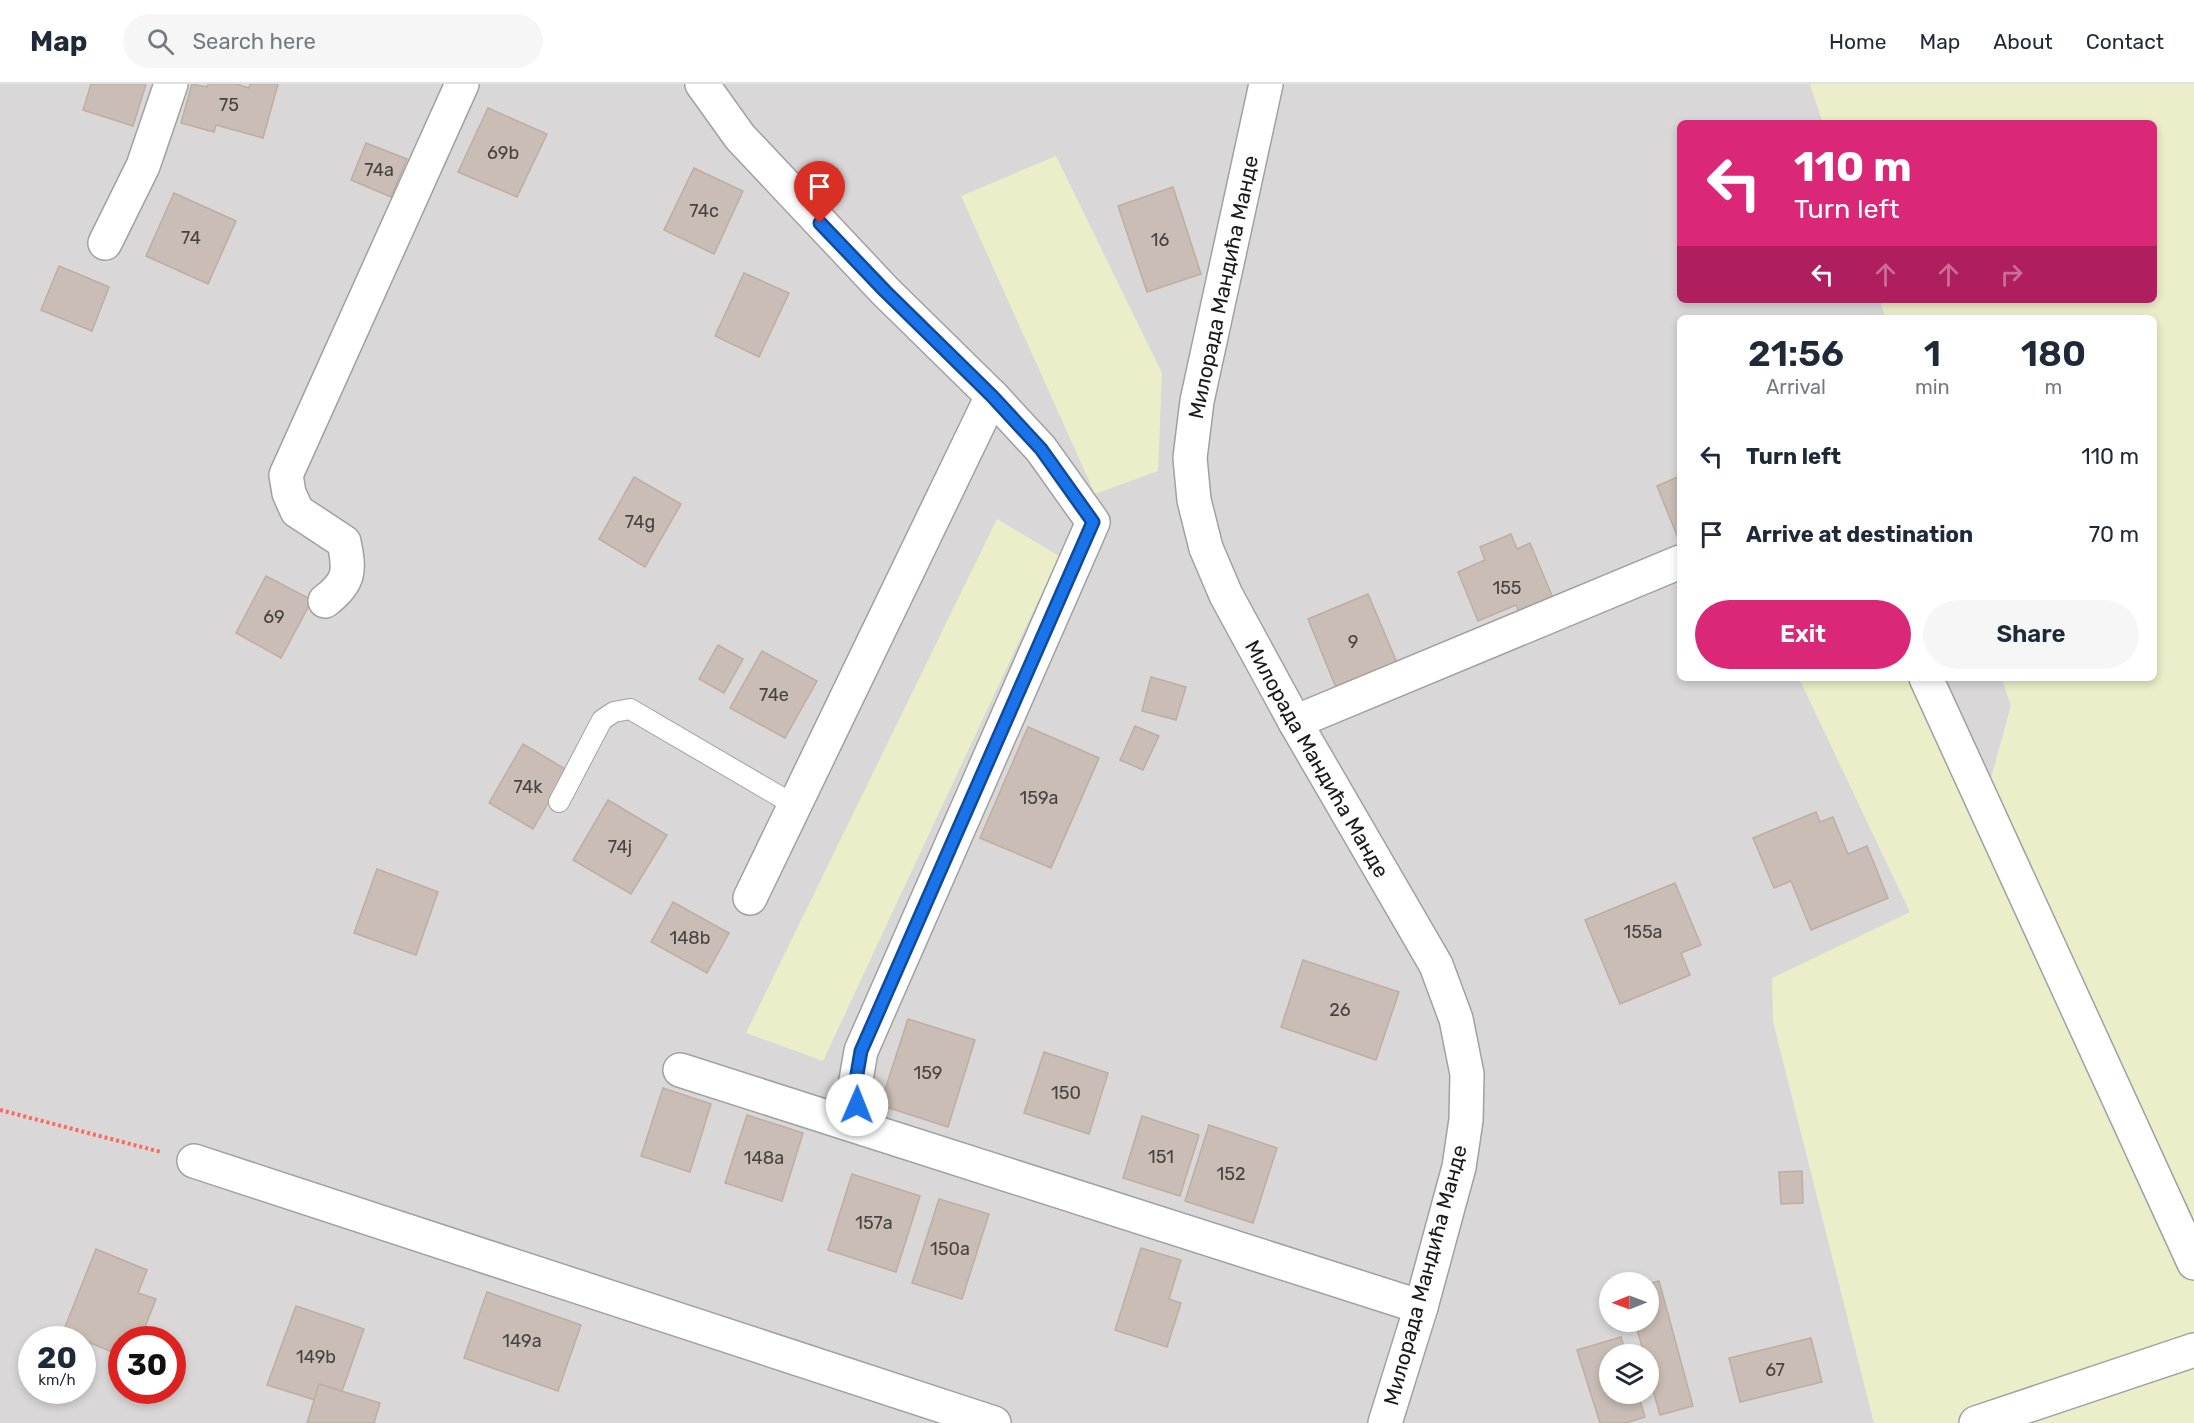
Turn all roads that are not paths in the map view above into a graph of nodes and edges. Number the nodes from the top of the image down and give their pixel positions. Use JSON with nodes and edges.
{"nodes":[{"id":1,"x":171,"y":84,"type":"edge"},
{"id":2,"x":462,"y":84,"type":"edge"},
{"id":3,"x":702,"y":84,"type":"edge"},
{"id":4,"x":1266,"y":84,"type":"edge"},
{"id":5,"x":105,"y":243,"type":"dead end"},
{"id":6,"x":992,"y":396,"type":"junction"},
{"id":7,"x":1677,"y":563,"type":"edge"},
{"id":8,"x":326,"y":601,"type":"dead end"},
{"id":9,"x":1927,"y":681,"type":"edge"},
{"id":10,"x":1295,"y":722,"type":"junction"},
{"id":11,"x":559,"y":802,"type":"dead end"},
{"id":12,"x":796,"y":806,"type":"junction"},
{"id":13,"x":750,"y":898,"type":"dead end"},
{"id":14,"x":680,"y":1070,"type":"dead end"},
{"id":15,"x":865,"y":1129,"type":"junction"},
{"id":16,"x":194,"y":1161,"type":"road end"},
{"id":17,"x":2194,"y":1263,"type":"edge"},
{"id":18,"x":1420,"y":1307,"type":"junction"},
{"id":19,"x":2194,"y":1350,"type":"edge"},
{"id":20,"x":994,"y":1423,"type":"edge"},
{"id":21,"x":1384,"y":1423,"type":"edge"},
{"id":22,"x":1976,"y":1423,"type":"edge"}],
"edges":[{"from":1,"to":5,"type":"street"},
{"from":2,"to":8,"type":"street"},
{"from":3,"to":6,"type":"street"},
{"from":4,"to":10,"type":"street","name":"Милорада Мандића Манде"},
{"from":6,"to":12,"type":"street"},
{"from":6,"to":15,"type":"street"},
{"from":7,"to":10,"type":"street"},
{"from":9,"to":17,"type":"street"},
{"from":10,"to":18,"type":"street","name":"Милорада Мандића Манде"},
{"from":11,"to":12,"type":"lane"},
{"from":12,"to":13,"type":"street"},
{"from":14,"to":15,"type":"street"},
{"from":15,"to":18,"type":"street"},
{"from":16,"to":20,"type":"street"},
{"from":18,"to":21,"type":"street","name":"Милорада Мандића Манде"},
{"from":19,"to":22,"type":"street"}]}
